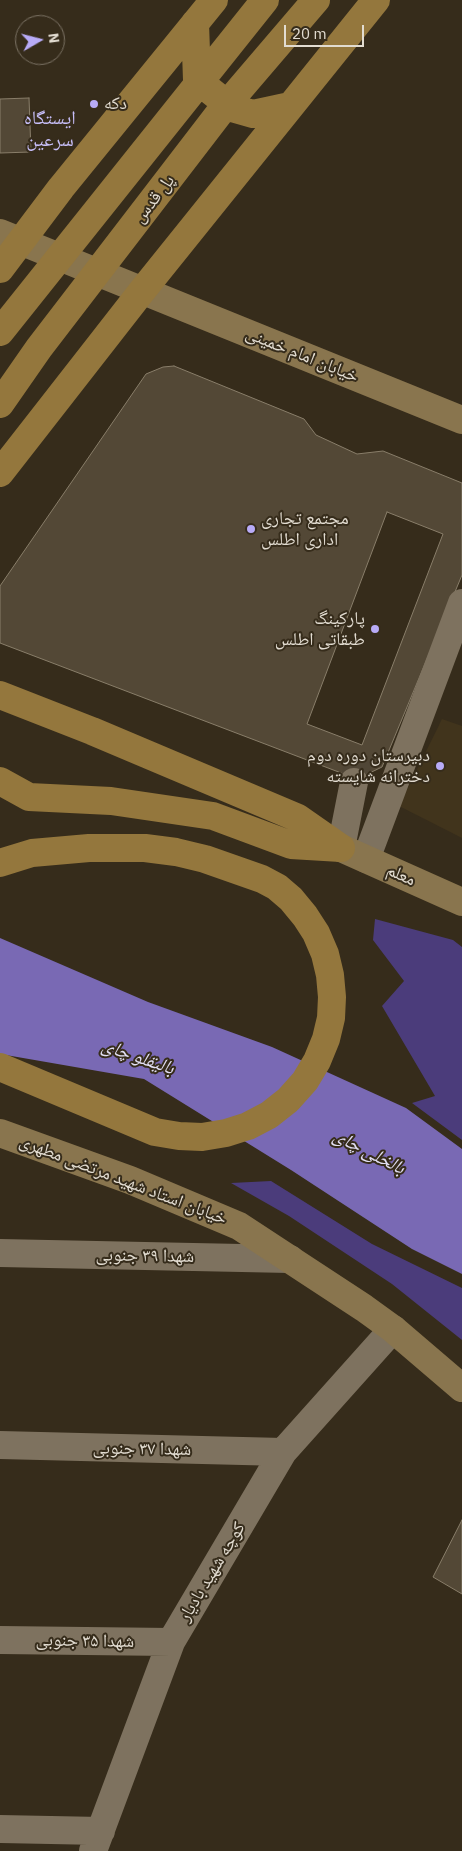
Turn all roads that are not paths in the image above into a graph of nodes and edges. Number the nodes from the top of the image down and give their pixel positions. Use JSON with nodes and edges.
{"nodes":[{"id":1,"x":214,"y":0,"type":"edge"},
{"id":2,"x":265,"y":0,"type":"edge"},
{"id":3,"x":316,"y":0,"type":"edge"},
{"id":4,"x":376,"y":0,"type":"edge"},
{"id":5,"x":195,"y":23,"type":"junction"},
{"id":6,"x":290,"y":106,"type":"junction"},
{"id":7,"x":10,"y":237,"type":"edge"},
{"id":8,"x":0,"y":269,"type":"edge"},
{"id":9,"x":142,"y":291,"type":"junction"},
{"id":10,"x":0,"y":332,"type":"edge"},
{"id":11,"x":0,"y":388,"type":"edge"},
{"id":12,"x":0,"y":404,"type":"edge"},
{"id":13,"x":462,"y":420,"type":"edge"},
{"id":14,"x":24,"y":443,"type":"junction"},
{"id":15,"x":0,"y":473,"type":"edge"},
{"id":16,"x":462,"y":603,"type":"edge"},
{"id":17,"x":0,"y":695,"type":"edge"},
{"id":18,"x":0,"y":780,"type":"edge"},
{"id":19,"x":354,"y":782,"type":"tunnel mouth"},
{"id":20,"x":341,"y":848,"type":"junction"},
{"id":21,"x":366,"y":859,"type":"junction"},
{"id":22,"x":0,"y":863,"type":"edge"},
{"id":23,"x":462,"y":902,"type":"edge"},
{"id":24,"x":0,"y":1067,"type":"edge"},
{"id":25,"x":0,"y":1133,"type":"edge"},
{"id":26,"x":0,"y":1253,"type":"edge"},
{"id":27,"x":290,"y":1258,"type":"junction"},
{"id":28,"x":392,"y":1329,"type":"junction"},
{"id":29,"x":462,"y":1388,"type":"edge"},
{"id":30,"x":0,"y":1445,"type":"edge"},
{"id":31,"x":283,"y":1452,"type":"junction"},
{"id":32,"x":0,"y":1640,"type":"edge"},
{"id":33,"x":170,"y":1642,"type":"junction"},
{"id":34,"x":0,"y":1829,"type":"edge"},
{"id":35,"x":97,"y":1841,"type":"edge"}],
"edges":[{"from":1,"to":5,"type":"main road"},
{"from":2,"to":10,"type":"main road"},
{"from":3,"to":12,"type":"main road","name":"پل قدس"},
{"from":4,"to":6,"type":"main road"},
{"from":5,"to":6,"type":"main road"},
{"from":5,"to":7,"type":"main road"},
{"from":6,"to":9,"type":"main road"},
{"from":7,"to":8,"type":"main road"},
{"from":7,"to":9,"type":"main road","name":"خیابان امام خمینی"},
{"from":9,"to":13,"type":"main road","name":"خیابان امام خمینی"},
{"from":9,"to":14,"type":"main road"},
{"from":11,"to":14,"type":"main road"},
{"from":14,"to":15,"type":"main road"},
{"from":16,"to":21,"type":"street"},
{"from":17,"to":20,"type":"main road"},
{"from":18,"to":20,"type":"main road"},
{"from":19,"to":20,"type":"street"},
{"from":20,"to":21,"type":"main road","name":"معلم"},
{"from":21,"to":23,"type":"main road","name":"معلم"},
{"from":22,"to":24,"type":"main road"},
{"from":25,"to":27,"type":"main road","name":"خیابان استاد شهید مرتضی مطهری"},
{"from":26,"to":27,"type":"street","name":"شهدا ۳۹ جنوبی"},
{"from":27,"to":28,"type":"main road","name":"خیابان استاد شهید مرتضی مطهری"},
{"from":28,"to":29,"type":"main road","name":"خیابان استاد شهید مرتضی مطهری"},
{"from":28,"to":31,"type":"street","name":"کوچه شهید بادیار"},
{"from":30,"to":31,"type":"street","name":"شهدا ۳۷ جنوبی"},
{"from":31,"to":33,"type":"street","name":"کوچه شهید بادیار"},
{"from":32,"to":33,"type":"street","name":"شهدا ۳۵ جنوبی"},
{"from":33,"to":35,"type":"street","name":"کوچه شهید بادیار"},
{"from":34,"to":35,"type":"street"}]}
